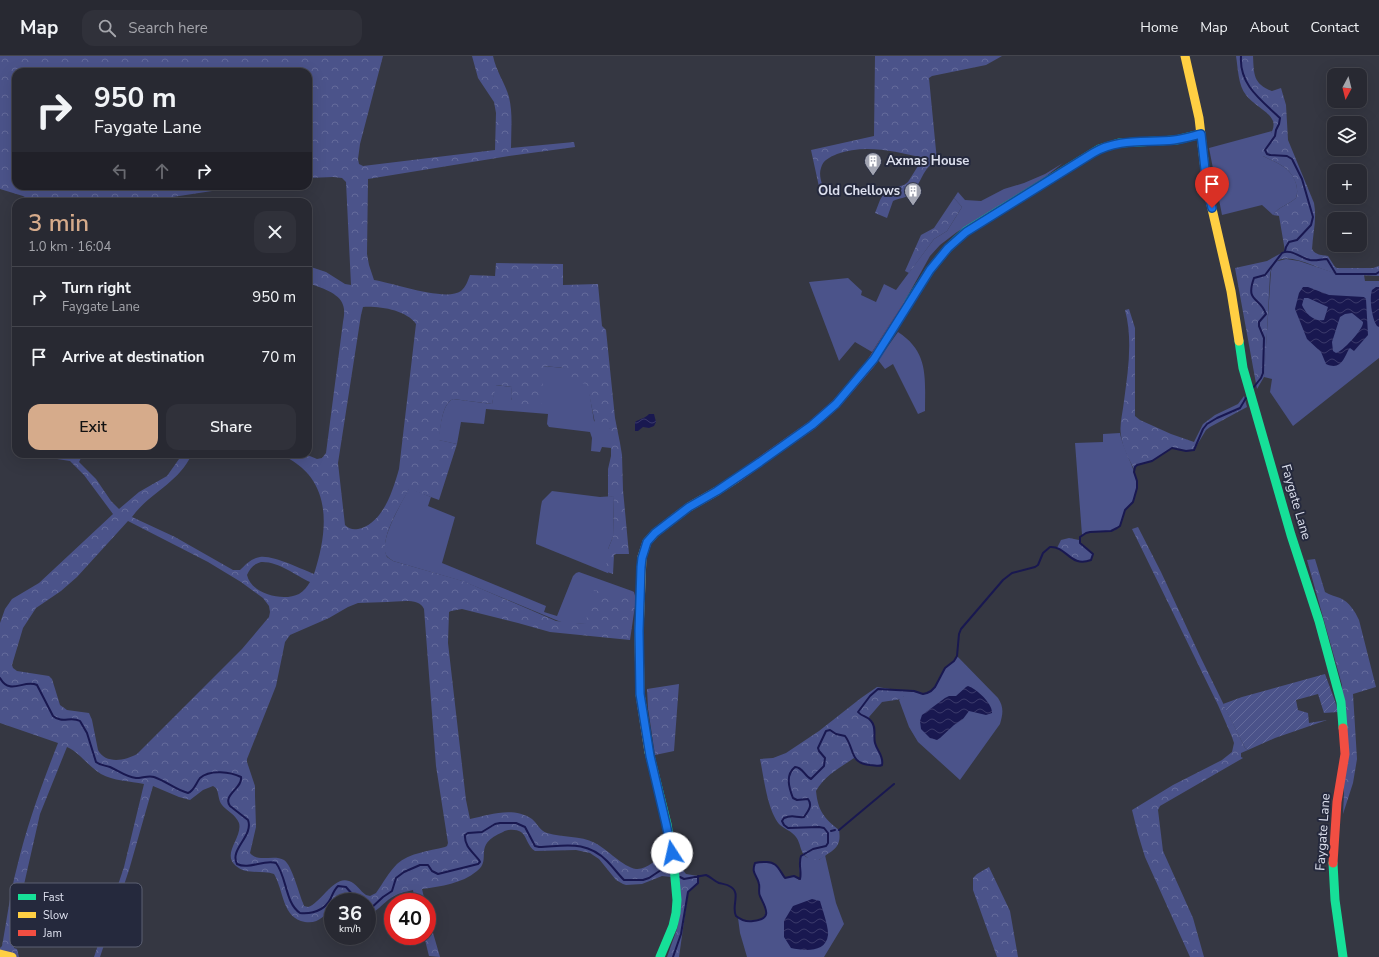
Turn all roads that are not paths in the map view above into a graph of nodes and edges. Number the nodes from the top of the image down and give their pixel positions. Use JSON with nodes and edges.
{"nodes":[{"id":1,"x":1185,"y":56,"type":"edge"},
{"id":2,"x":1201,"y":134,"type":"junction"},
{"id":3,"x":0,"y":954,"type":"edge"},
{"id":4,"x":12,"y":957,"type":"edge"},
{"id":5,"x":660,"y":957,"type":"edge"},
{"id":6,"x":1343,"y":957,"type":"edge"}],
"edges":[{"from":1,"to":2,"type":"street","name":"Faygate Lane"},
{"from":2,"to":5,"type":"street"},
{"from":2,"to":6,"type":"street","name":"Faygate Lane"},
{"from":3,"to":4,"type":"street"}]}
